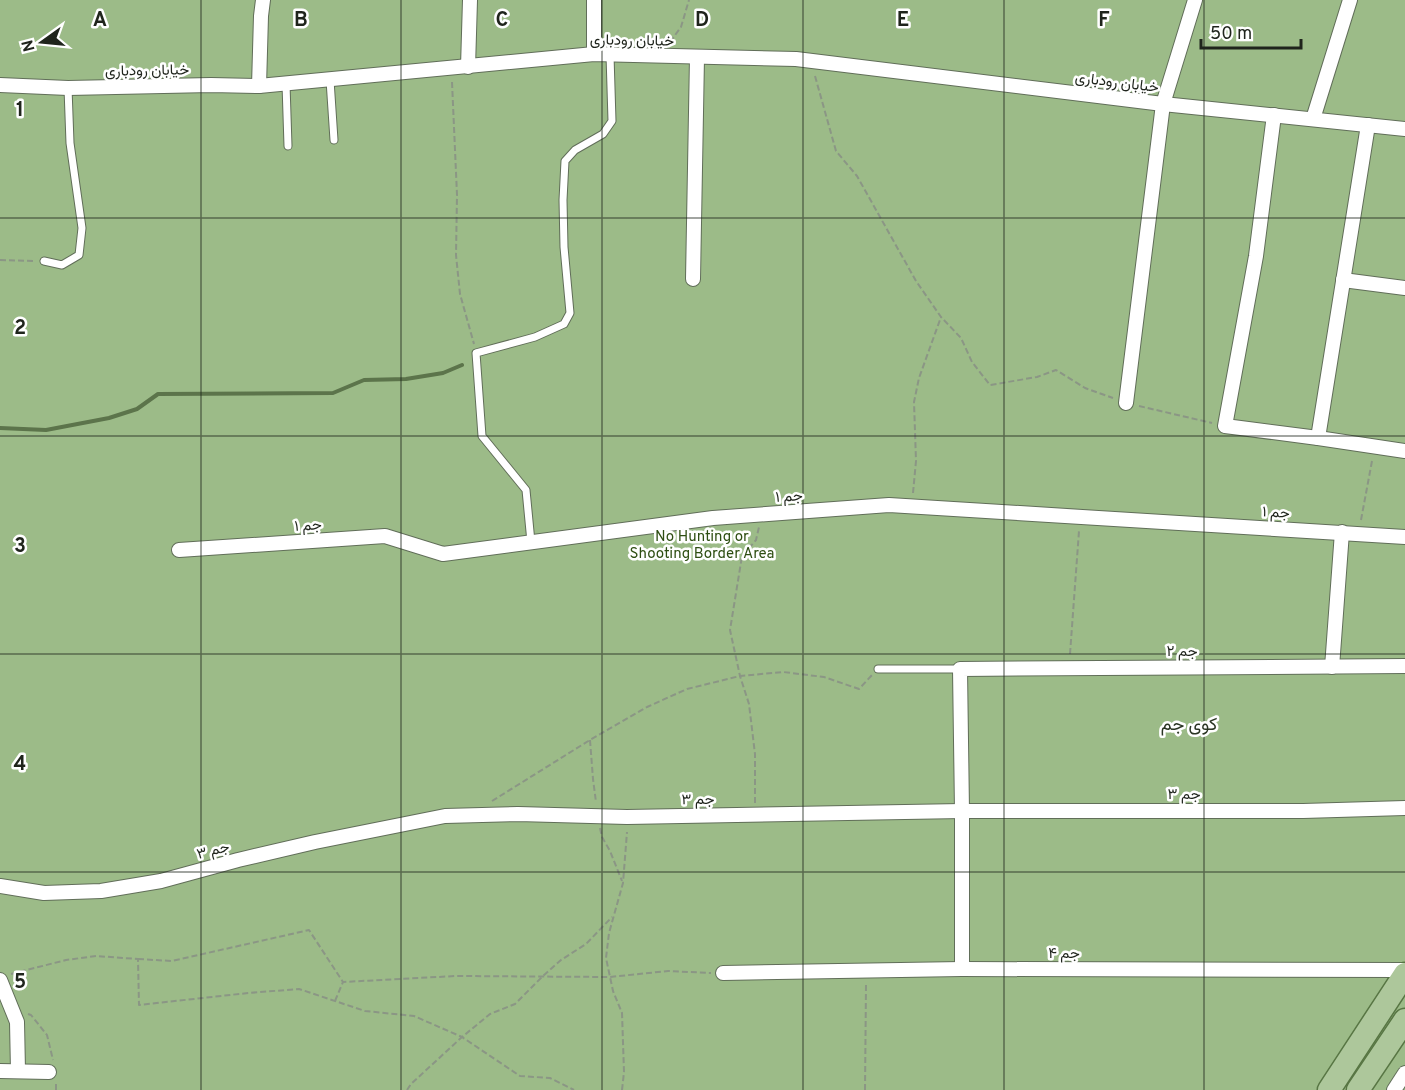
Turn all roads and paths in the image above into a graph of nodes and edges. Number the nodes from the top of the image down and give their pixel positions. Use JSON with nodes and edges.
{"nodes":[{"id":1,"x":262,"y":0,"type":"edge"},
{"id":2,"x":470,"y":0,"type":"edge"},
{"id":3,"x":594,"y":0,"type":"edge"},
{"id":4,"x":689,"y":0,"type":"edge"},
{"id":5,"x":1195,"y":0,"type":"edge"},
{"id":6,"x":1350,"y":0,"type":"edge"},
{"id":7,"x":594,"y":54,"type":"junction"},
{"id":8,"x":610,"y":55,"type":"junction"},
{"id":9,"x":660,"y":56,"type":"junction"},
{"id":10,"x":697,"y":57,"type":"junction"},
{"id":11,"x":812,"y":62,"type":"junction"},
{"id":12,"x":468,"y":67,"type":"junction"},
{"id":13,"x":451,"y":68,"type":"junction"},
{"id":14,"x":330,"y":80,"type":"junction"},
{"id":15,"x":286,"y":84,"type":"junction"},
{"id":16,"x":0,"y":85,"type":"edge"},
{"id":17,"x":259,"y":86,"type":"junction"},
{"id":18,"x":68,"y":88,"type":"junction"},
{"id":19,"x":1163,"y":104,"type":"junction"},
{"id":20,"x":1274,"y":115,"type":"junction"},
{"id":21,"x":1313,"y":119,"type":"junction"},
{"id":22,"x":1368,"y":125,"type":"junction"},
{"id":23,"x":1405,"y":129,"type":"edge"},
{"id":24,"x":334,"y":140,"type":"dead end"},
{"id":25,"x":288,"y":146,"type":"dead end"},
{"id":26,"x":0,"y":260,"type":"edge"},
{"id":27,"x":44,"y":261,"type":"joint"},
{"id":28,"x":693,"y":279,"type":"dead end"},
{"id":29,"x":1343,"y":280,"type":"junction"},
{"id":30,"x":1405,"y":288,"type":"edge"},
{"id":31,"x":941,"y":317,"type":"junction"},
{"id":32,"x":476,"y":353,"type":"junction"},
{"id":33,"x":1126,"y":403,"type":"junction"},
{"id":34,"x":1225,"y":426,"type":"junction"},
{"id":35,"x":1318,"y":438,"type":"junction"},
{"id":36,"x":1375,"y":446,"type":"junction"},
{"id":37,"x":1405,"y":451,"type":"edge"},
{"id":38,"x":912,"y":506,"type":"junction"},
{"id":39,"x":762,"y":514,"type":"junction"},
{"id":40,"x":1080,"y":517,"type":"junction"},
{"id":41,"x":1342,"y":532,"type":"junction"},
{"id":42,"x":1359,"y":533,"type":"junction"},
{"id":43,"x":1405,"y":537,"type":"edge"},
{"id":44,"x":531,"y":542,"type":"junction"},
{"id":45,"x":179,"y":550,"type":"dead end"},
{"id":46,"x":1405,"y":666,"type":"edge"},
{"id":47,"x":1332,"y":667,"type":"junction"},
{"id":48,"x":1069,"y":668,"type":"junction"},
{"id":49,"x":878,"y":669,"type":"joint"},
{"id":50,"x":960,"y":669,"type":"junction"},
{"id":51,"x":740,"y":675,"type":"junction"},
{"id":52,"x":1405,"y":808,"type":"edge"},
{"id":53,"x":962,"y":811,"type":"junction"},
{"id":54,"x":755,"y":815,"type":"junction"},
{"id":55,"x":466,"y":816,"type":"junction"},
{"id":56,"x":627,"y":817,"type":"junction"},
{"id":57,"x":0,"y":886,"type":"edge"},
{"id":58,"x":614,"y":914,"type":"junction"},
{"id":59,"x":138,"y":959,"type":"junction"},
{"id":60,"x":962,"y":969,"type":"junction"},
{"id":61,"x":866,"y":971,"type":"junction"},
{"id":62,"x":1405,"y":972,"type":"edge"},
{"id":63,"x":723,"y":973,"type":"joint"},
{"id":64,"x":5,"y":977,"type":"edge"},
{"id":65,"x":542,"y":977,"type":"junction"},
{"id":66,"x":610,"y":977,"type":"junction"},
{"id":67,"x":343,"y":982,"type":"junction"},
{"id":68,"x":335,"y":1001,"type":"junction"},
{"id":69,"x":11,"y":1008,"type":"junction"},
{"id":70,"x":1405,"y":1020,"type":"edge"},
{"id":71,"x":462,"y":1037,"type":"junction"},
{"id":72,"x":0,"y":1071,"type":"edge"},
{"id":73,"x":18,"y":1071,"type":"junction"},
{"id":74,"x":53,"y":1072,"type":"junction"},
{"id":75,"x":1405,"y":1073,"type":"edge"},
{"id":76,"x":56,"y":1090,"type":"edge"},
{"id":77,"x":407,"y":1090,"type":"edge"},
{"id":78,"x":574,"y":1090,"type":"edge"},
{"id":79,"x":622,"y":1090,"type":"edge"},
{"id":80,"x":865,"y":1090,"type":"edge"},
{"id":81,"x":1329,"y":1090,"type":"edge"},
{"id":82,"x":1358,"y":1090,"type":"edge"},
{"id":83,"x":1394,"y":1090,"type":"edge"}],
"edges":[{"from":1,"to":17,"type":"street"},
{"from":2,"to":12,"type":"street"},
{"from":3,"to":7,"type":"street"},
{"from":4,"to":9,"type":"path"},
{"from":5,"to":19,"type":"street"},
{"from":6,"to":21,"type":"street"},
{"from":7,"to":8,"type":"street","name":"خیابان رودباری"},
{"from":7,"to":12,"type":"street","name":"خیابان رودباری"},
{"from":8,"to":9,"type":"street","name":"خیابان رودباری"},
{"from":8,"to":32,"type":"lane"},
{"from":9,"to":10,"type":"street","name":"خیابان رودباری"},
{"from":10,"to":11,"type":"street","name":"خیابان رودباری"},
{"from":10,"to":28,"type":"street"},
{"from":11,"to":19,"type":"street","name":"خیابان رودباری"},
{"from":11,"to":31,"type":"path"},
{"from":12,"to":13,"type":"street","name":"خیابان رودباری"},
{"from":13,"to":14,"type":"street","name":"خیابان رودباری"},
{"from":13,"to":32,"type":"path"},
{"from":14,"to":15,"type":"street","name":"خیابان رودباری"},
{"from":14,"to":24,"type":"lane"},
{"from":15,"to":17,"type":"street","name":"خیابان رودباری"},
{"from":15,"to":25,"type":"lane"},
{"from":16,"to":18,"type":"street","name":"خیابان رودباری"},
{"from":17,"to":18,"type":"street","name":"خیابان رودباری"},
{"from":18,"to":27,"type":"lane"},
{"from":19,"to":20,"type":"street","name":"خیابان رودباری"},
{"from":19,"to":33,"type":"street"},
{"from":20,"to":21,"type":"street","name":"خیابان رودباری"},
{"from":20,"to":34,"type":"street"},
{"from":21,"to":22,"type":"street","name":"خیابان رودباری"},
{"from":22,"to":23,"type":"street","name":"خیابان رودباری"},
{"from":22,"to":29,"type":"street"},
{"from":26,"to":27,"type":"path"},
{"from":29,"to":30,"type":"street"},
{"from":29,"to":35,"type":"street"},
{"from":31,"to":33,"type":"path"},
{"from":31,"to":38,"type":"path"},
{"from":32,"to":44,"type":"lane"},
{"from":33,"to":34,"type":"path"},
{"from":34,"to":35,"type":"street"},
{"from":35,"to":36,"type":"street"},
{"from":36,"to":37,"type":"street"},
{"from":36,"to":42,"type":"path"},
{"from":38,"to":39,"type":"street","name":"جم ۱"},
{"from":38,"to":40,"type":"street","name":"جم ۱"},
{"from":39,"to":44,"type":"street","name":"جم ۱"},
{"from":39,"to":51,"type":"path"},
{"from":40,"to":41,"type":"street","name":"جم ۱"},
{"from":40,"to":48,"type":"path"},
{"from":41,"to":42,"type":"street","name":"جم ۱"},
{"from":41,"to":47,"type":"street"},
{"from":42,"to":43,"type":"street","name":"جم ۱"},
{"from":44,"to":45,"type":"street","name":"جم ۱"},
{"from":46,"to":47,"type":"street","name":"جم ۲"},
{"from":47,"to":48,"type":"street","name":"جم ۲"},
{"from":48,"to":50,"type":"street","name":"جم ۲"},
{"from":49,"to":50,"type":"lane"},
{"from":49,"to":51,"type":"path"},
{"from":50,"to":53,"type":"street"},
{"from":51,"to":54,"type":"path"},
{"from":51,"to":55,"type":"path"},
{"from":52,"to":53,"type":"street","name":"جم ۳"},
{"from":53,"to":54,"type":"street","name":"جم ۳"},
{"from":53,"to":60,"type":"street"},
{"from":54,"to":56,"type":"street","name":"جم ۳"},
{"from":55,"to":56,"type":"street","name":"جم ۳"},
{"from":55,"to":57,"type":"street","name":"جم ۳"},
{"from":56,"to":58,"type":"path"},
{"from":58,"to":65,"type":"path"},
{"from":58,"to":66,"type":"path"},
{"from":59,"to":64,"type":"path"},
{"from":59,"to":67,"type":"path"},
{"from":59,"to":68,"type":"path"},
{"from":60,"to":61,"type":"street","name":"جم ۴"},
{"from":60,"to":62,"type":"street","name":"جم ۴"},
{"from":61,"to":63,"type":"street","name":"جم ۴"},
{"from":61,"to":80,"type":"path"},
{"from":62,"to":81,"type":"main road"},
{"from":63,"to":66,"type":"path"},
{"from":64,"to":69,"type":"street"},
{"from":65,"to":66,"type":"path"},
{"from":65,"to":67,"type":"path"},
{"from":65,"to":71,"type":"path"},
{"from":66,"to":79,"type":"path"},
{"from":67,"to":68,"type":"path"},
{"from":68,"to":71,"type":"path"},
{"from":69,"to":73,"type":"street"},
{"from":69,"to":74,"type":"path"},
{"from":70,"to":82,"type":"main road"},
{"from":71,"to":77,"type":"path"},
{"from":71,"to":78,"type":"path"},
{"from":72,"to":73,"type":"street"},
{"from":73,"to":74,"type":"street"},
{"from":74,"to":76,"type":"path"},
{"from":75,"to":83,"type":"street"}]}
